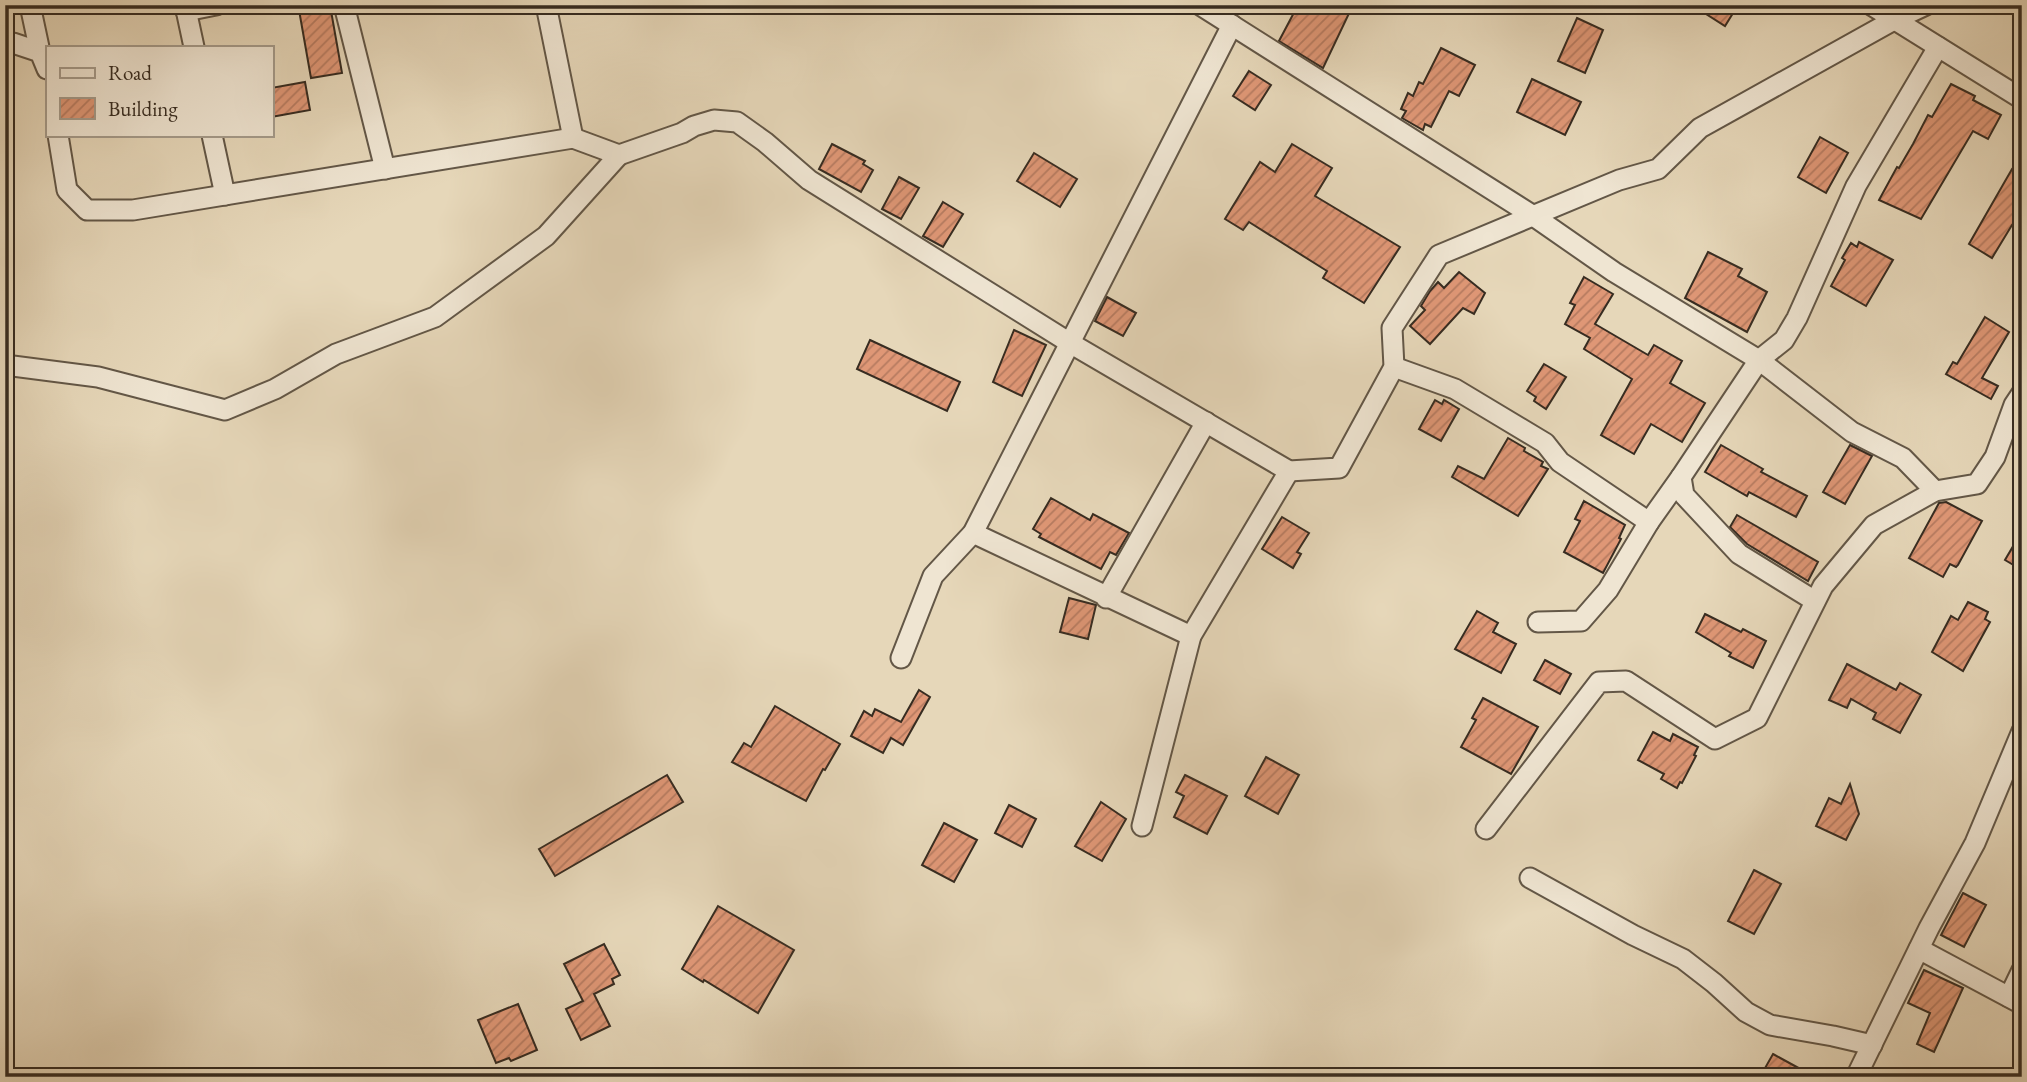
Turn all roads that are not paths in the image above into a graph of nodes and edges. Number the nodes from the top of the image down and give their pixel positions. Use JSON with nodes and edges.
{"nodes":[{"id":1,"x":30,"y":5,"type":"edge"},
{"id":2,"x":216,"y":5,"type":"edge"},
{"id":3,"x":344,"y":5,"type":"edge"},
{"id":4,"x":546,"y":5,"type":"edge"},
{"id":5,"x":1200,"y":5,"type":"edge"},
{"id":6,"x":1871,"y":5,"type":"edge"},
{"id":7,"x":1926,"y":5,"type":"edge"},
{"id":8,"x":186,"y":8,"type":"edge"},
{"id":9,"x":1894,"y":20,"type":"junction"},
{"id":10,"x":1232,"y":25,"type":"junction"},
{"id":11,"x":5,"y":45,"type":"edge"},
{"id":12,"x":194,"y":46,"type":"edge"},
{"id":13,"x":1938,"y":47,"type":"junction"},
{"id":14,"x":44,"y":61,"type":"edge"},
{"id":15,"x":2022,"y":99,"type":"edge"},
{"id":16,"x":58,"y":136,"type":"edge"},
{"id":17,"x":212,"y":136,"type":"edge"},
{"id":18,"x":573,"y":138,"type":"junction"},
{"id":19,"x":619,"y":155,"type":"junction"},
{"id":20,"x":385,"y":169,"type":"junction"},
{"id":21,"x":225,"y":195,"type":"junction"},
{"id":22,"x":1532,"y":215,"type":"junction"},
{"id":23,"x":1070,"y":343,"type":"junction"},
{"id":24,"x":1759,"y":360,"type":"junction"},
{"id":25,"x":5,"y":365,"type":"edge"},
{"id":26,"x":1394,"y":366,"type":"junction"},
{"id":27,"x":2022,"y":393,"type":"edge"},
{"id":28,"x":1206,"y":422,"type":"junction"},
{"id":29,"x":1289,"y":471,"type":"junction"},
{"id":30,"x":1681,"y":477,"type":"junction"},
{"id":31,"x":1935,"y":491,"type":"junction"},
{"id":32,"x":1650,"y":522,"type":"junction"},
{"id":33,"x":973,"y":533,"type":"junction"},
{"id":34,"x":1106,"y":597,"type":"junction"},
{"id":35,"x":1815,"y":601,"type":"junction"},
{"id":36,"x":1538,"y":622,"type":"dead end"},
{"id":37,"x":1191,"y":636,"type":"junction"},
{"id":38,"x":901,"y":658,"type":"dead end"},
{"id":39,"x":2022,"y":731,"type":"edge"},
{"id":40,"x":1142,"y":825,"type":"dead end"},
{"id":41,"x":1486,"y":829,"type":"dead end"},
{"id":42,"x":1530,"y":878,"type":"dead end"},
{"id":43,"x":1919,"y":949,"type":"junction"},
{"id":44,"x":2022,"y":970,"type":"edge"},
{"id":45,"x":2015,"y":1000,"type":"edge"},
{"id":46,"x":1872,"y":1045,"type":"junction"},
{"id":47,"x":1856,"y":1077,"type":"edge"}],
"edges":[{"from":1,"to":14,"type":"street"},
{"from":2,"to":8,"type":"street"},
{"from":3,"to":20,"type":"street"},
{"from":4,"to":18,"type":"street"},
{"from":5,"to":10,"type":"street"},
{"from":6,"to":9,"type":"street"},
{"from":7,"to":9,"type":"street"},
{"from":8,"to":12,"type":"street"},
{"from":9,"to":13,"type":"street"},
{"from":9,"to":22,"type":"street"},
{"from":10,"to":22,"type":"street"},
{"from":10,"to":23,"type":"street"},
{"from":11,"to":14,"type":"street"},
{"from":13,"to":15,"type":"street"},
{"from":13,"to":24,"type":"street"},
{"from":16,"to":21,"type":"street"},
{"from":17,"to":21,"type":"street"},
{"from":18,"to":19,"type":"street"},
{"from":18,"to":20,"type":"street"},
{"from":19,"to":23,"type":"street"},
{"from":19,"to":25,"type":"street"},
{"from":20,"to":21,"type":"street"},
{"from":22,"to":24,"type":"street"},
{"from":22,"to":26,"type":"street"},
{"from":23,"to":28,"type":"street"},
{"from":23,"to":33,"type":"street"},
{"from":24,"to":30,"type":"street"},
{"from":24,"to":31,"type":"street"},
{"from":26,"to":29,"type":"street"},
{"from":26,"to":32,"type":"street"},
{"from":27,"to":31,"type":"street"},
{"from":28,"to":29,"type":"street"},
{"from":28,"to":34,"type":"street"},
{"from":29,"to":37,"type":"street"},
{"from":30,"to":32,"type":"street"},
{"from":30,"to":35,"type":"street"},
{"from":31,"to":35,"type":"street"},
{"from":32,"to":36,"type":"street"},
{"from":33,"to":34,"type":"street"},
{"from":33,"to":38,"type":"street"},
{"from":34,"to":37,"type":"street"},
{"from":35,"to":41,"type":"street"},
{"from":37,"to":40,"type":"street"},
{"from":39,"to":43,"type":"street"},
{"from":42,"to":46,"type":"street"},
{"from":43,"to":45,"type":"street"},
{"from":43,"to":46,"type":"street"},
{"from":44,"to":45,"type":"street"},
{"from":46,"to":47,"type":"street"}]}
